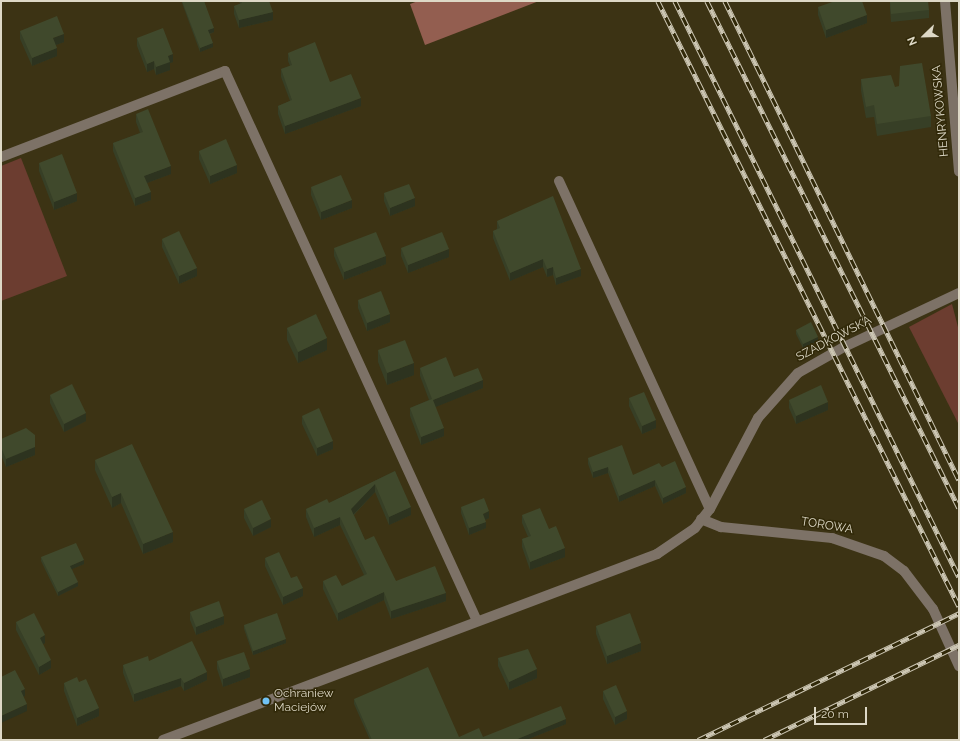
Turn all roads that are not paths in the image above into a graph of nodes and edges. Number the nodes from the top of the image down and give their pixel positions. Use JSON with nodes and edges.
{"nodes":[{"id":1,"x":945,"y":1,"type":"edge"},
{"id":2,"x":1,"y":156,"type":"edge"},
{"id":3,"x":959,"y":171,"type":"edge"},
{"id":4,"x":559,"y":181,"type":"dead end"},
{"id":5,"x":959,"y":293,"type":"edge"},
{"id":6,"x":710,"y":509,"type":"junction"},
{"id":7,"x":701,"y":519,"type":"junction"},
{"id":8,"x":477,"y":621,"type":"junction"},
{"id":9,"x":959,"y":666,"type":"edge"},
{"id":10,"x":163,"y":740,"type":"edge"}],
"edges":[{"from":1,"to":3,"type":"street","name":"HENRYKOWSKA"},
{"from":2,"to":8,"type":"street"},
{"from":4,"to":6,"type":"street"},
{"from":5,"to":6,"type":"street","name":"SZADKOWSKA"},
{"from":6,"to":7,"type":"street","name":"SZADKOWSKA"},
{"from":7,"to":8,"type":"street","name":"SZADKOWSKA"},
{"from":7,"to":9,"type":"street","name":"TOROWA"},
{"from":8,"to":10,"type":"street","name":"SZADKOWSKA"}]}
